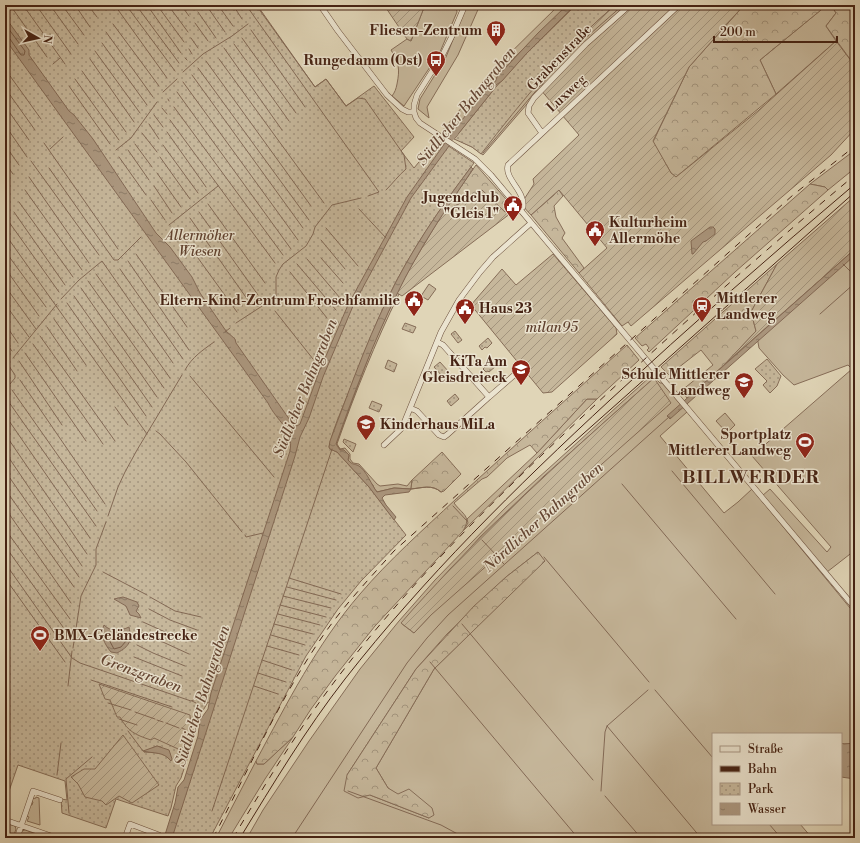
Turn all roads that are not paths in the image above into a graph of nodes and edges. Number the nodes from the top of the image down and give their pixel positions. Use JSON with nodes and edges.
{"nodes":[{"id":1,"x":320,"y":5,"type":"edge"},
{"id":2,"x":465,"y":5,"type":"edge"},
{"id":3,"x":630,"y":5,"type":"edge"},
{"id":4,"x":678,"y":5,"type":"edge"},
{"id":5,"x":414,"y":112,"type":"junction"},
{"id":6,"x":542,"y":133,"type":"junction"},
{"id":7,"x":520,"y":210,"type":"junction"},
{"id":8,"x":531,"y":223,"type":"junction"},
{"id":9,"x":437,"y":342,"type":"junction"},
{"id":10,"x":520,"y":370,"type":"dead end"},
{"id":11,"x":489,"y":397,"type":"junction"},
{"id":12,"x":410,"y":408,"type":"junction"},
{"id":13,"x":384,"y":445,"type":"dead end"},
{"id":14,"x":855,"y":608,"type":"edge"},
{"id":15,"x":60,"y":800,"type":"dead end"},
{"id":16,"x":5,"y":820,"type":"edge"},
{"id":17,"x":21,"y":825,"type":"junction"},
{"id":18,"x":159,"y":835,"type":"dead end"},
{"id":19,"x":17,"y":838,"type":"edge"},
{"id":20,"x":57,"y":838,"type":"edge"},
{"id":21,"x":125,"y":838,"type":"edge"}],
"edges":[{"from":1,"to":5,"type":"street"},
{"from":2,"to":5,"type":"street"},
{"from":3,"to":6,"type":"street","name":"Grabenstraße"},
{"from":4,"to":6,"type":"street","name":"Luxweg"},
{"from":5,"to":7,"type":"street"},
{"from":6,"to":7,"type":"street","name":"Luxweg"},
{"from":7,"to":8,"type":"street"},
{"from":8,"to":9,"type":"street"},
{"from":8,"to":14,"type":"street"},
{"from":9,"to":11,"type":"street"},
{"from":9,"to":12,"type":"street"},
{"from":10,"to":11,"type":"street"},
{"from":11,"to":12,"type":"street"},
{"from":12,"to":13,"type":"street"},
{"from":15,"to":17,"type":"street"},
{"from":16,"to":17,"type":"street"},
{"from":17,"to":19,"type":"street"},
{"from":17,"to":20,"type":"street"},
{"from":18,"to":21,"type":"street"}]}
